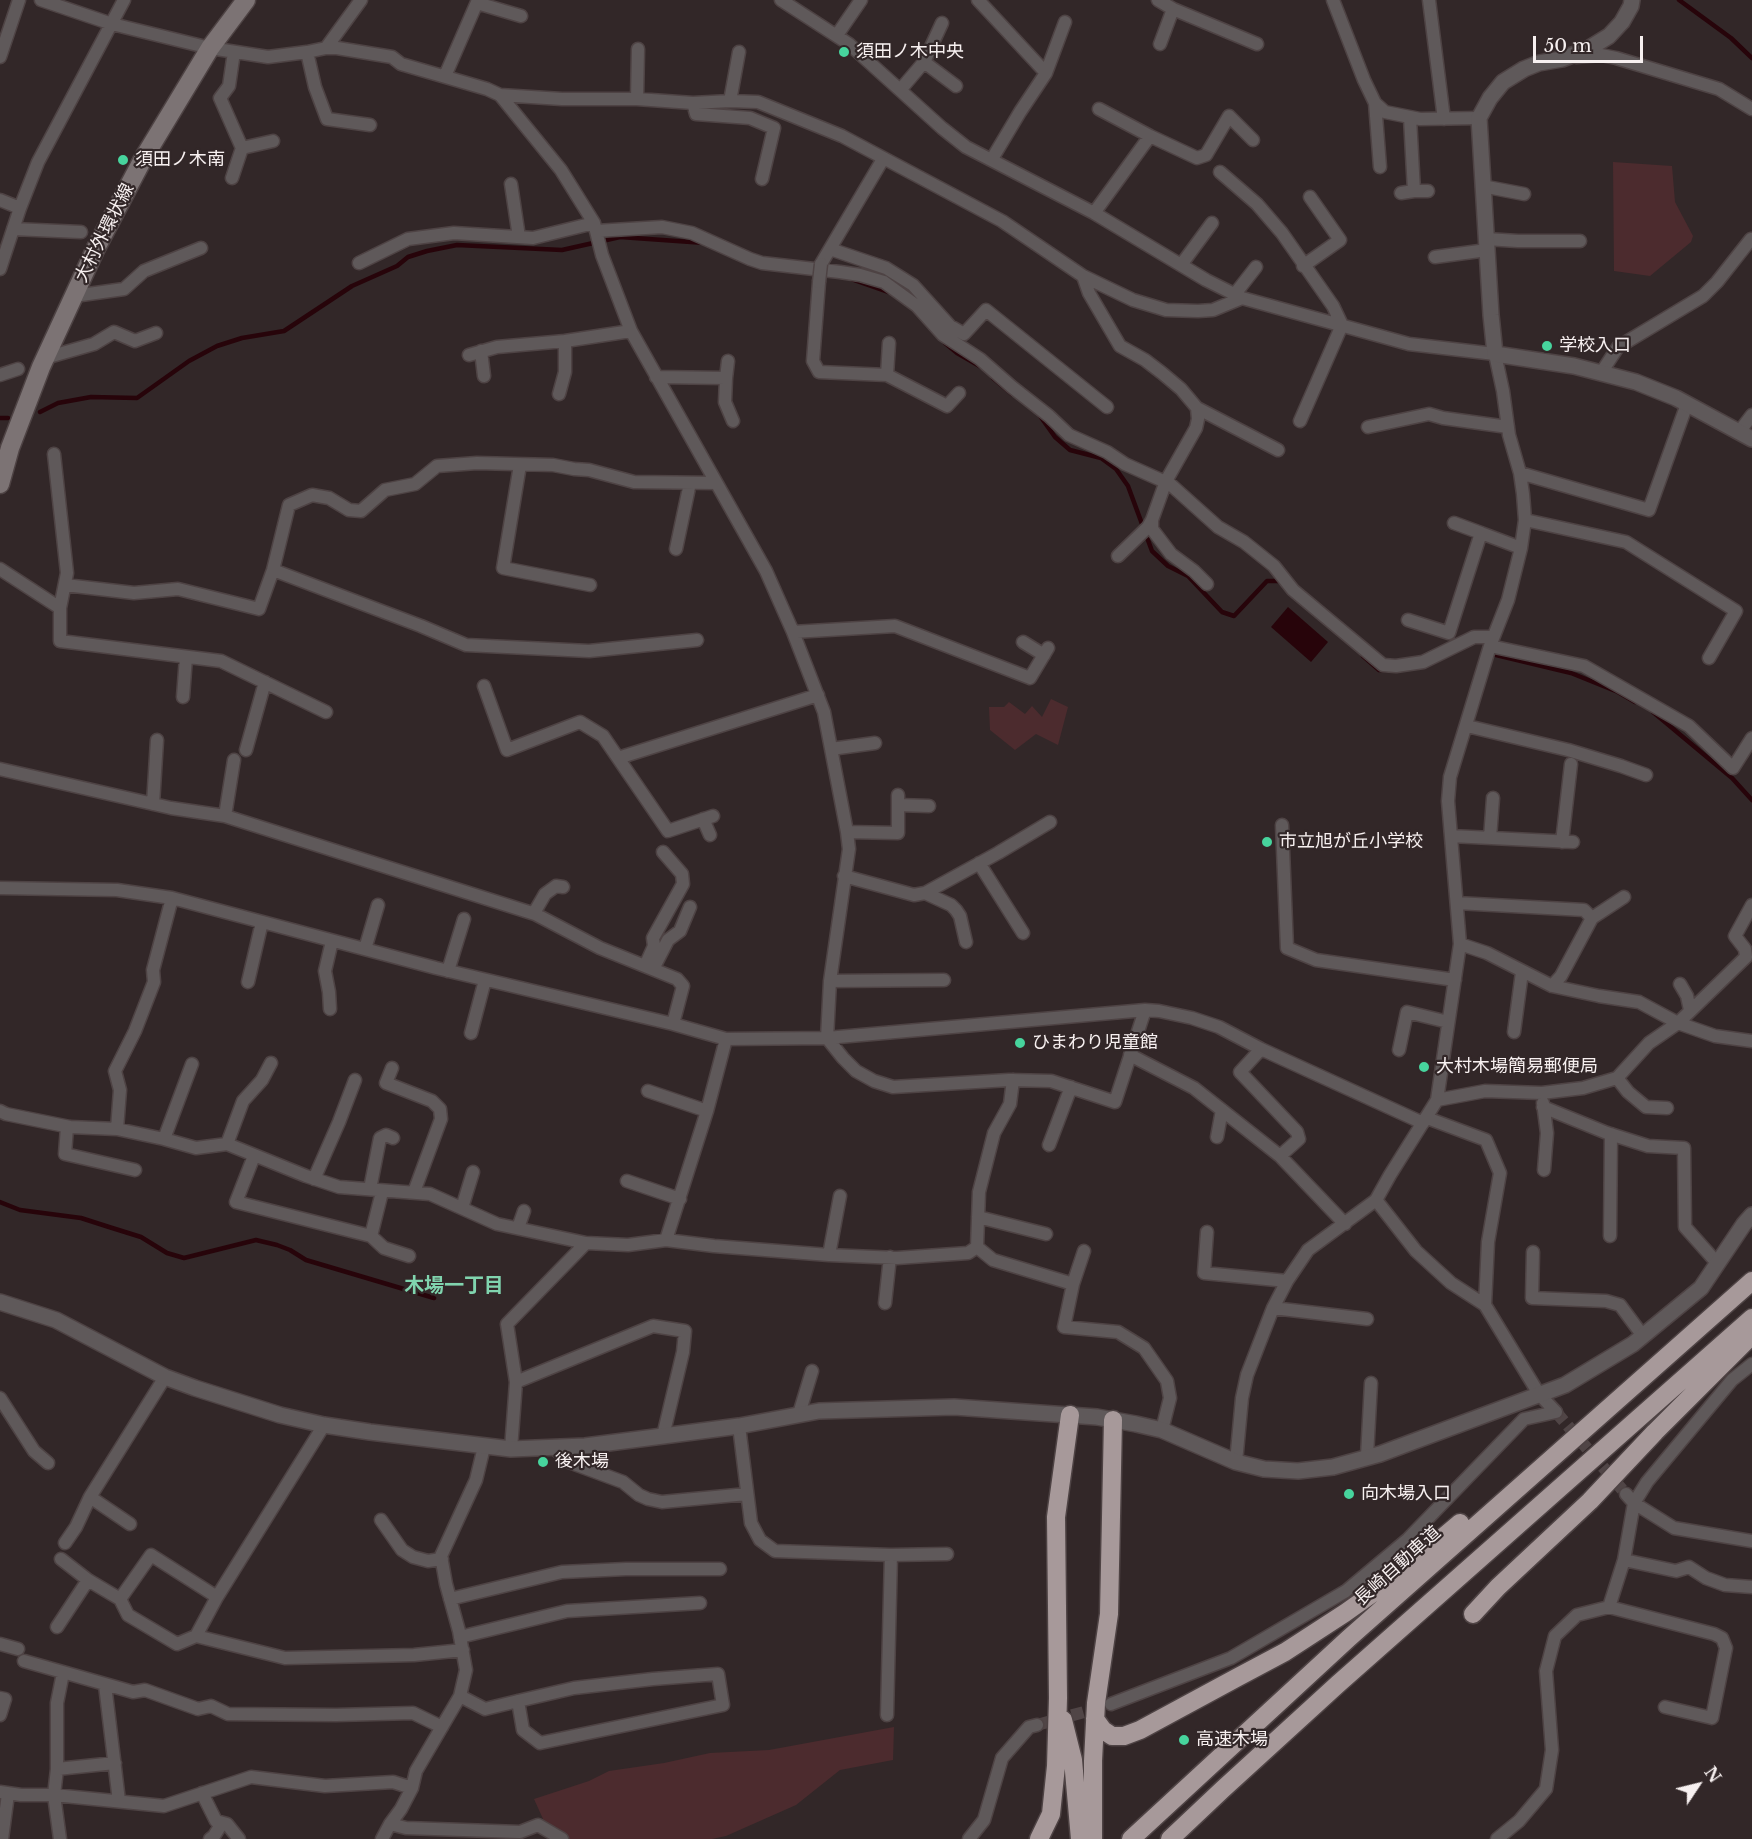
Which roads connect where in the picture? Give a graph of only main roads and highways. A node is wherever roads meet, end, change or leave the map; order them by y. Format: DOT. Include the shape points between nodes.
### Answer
graph roads {
  1 [pos="246,0"];
  2 [pos="0,484"];
  3 [pos="1752,1281"];
  4 [pos="1752,1318"];
  5 [pos="1752,1335"];
  6 [pos="1640,1380"];
  7 [pos="1070,1415"];
  8 [pos="1113,1420"];
  9 [pos="1473,1614"];
  10 [pos="1058,1698"];
  11 [pos="1095,1719"];
  12 [pos="1085,1813"];
  13 [pos="1039,1839"];
  14 [pos="1080,1839"];
  15 [pos="1094,1839"];
  16 [pos="1131,1839"];
  17 [pos="1170,1839"];
  1 -- 2 [label="main road, 大村外環状線" via="210,48 143,159 95,250 45,358"];
  3 -- 6 [label="highway, 長崎自動車道"];
  4 -- 17 [label="highway" via="1338,1684"];
  5 -- 9 [label="highway"];
  6 -- 11 [label="highway" via="1595,1411 1397,1576 1285,1652 1124,1736 1112,1736"];
  6 -- 16 [label="highway, 長崎自動車道" via="1349,1638"];
  7 -- 10 [label="highway" via="1056,1517"];
  8 -- 11 [label="highway" via="1109,1614"];
  10 -- 12 [label="highway"];
  10 -- 13 [label="highway" via="1051,1814"];
  11 -- 12 [label="highway"];
  12 -- 14 [label="highway"];
  12 -- 15 [label="highway"];
}
